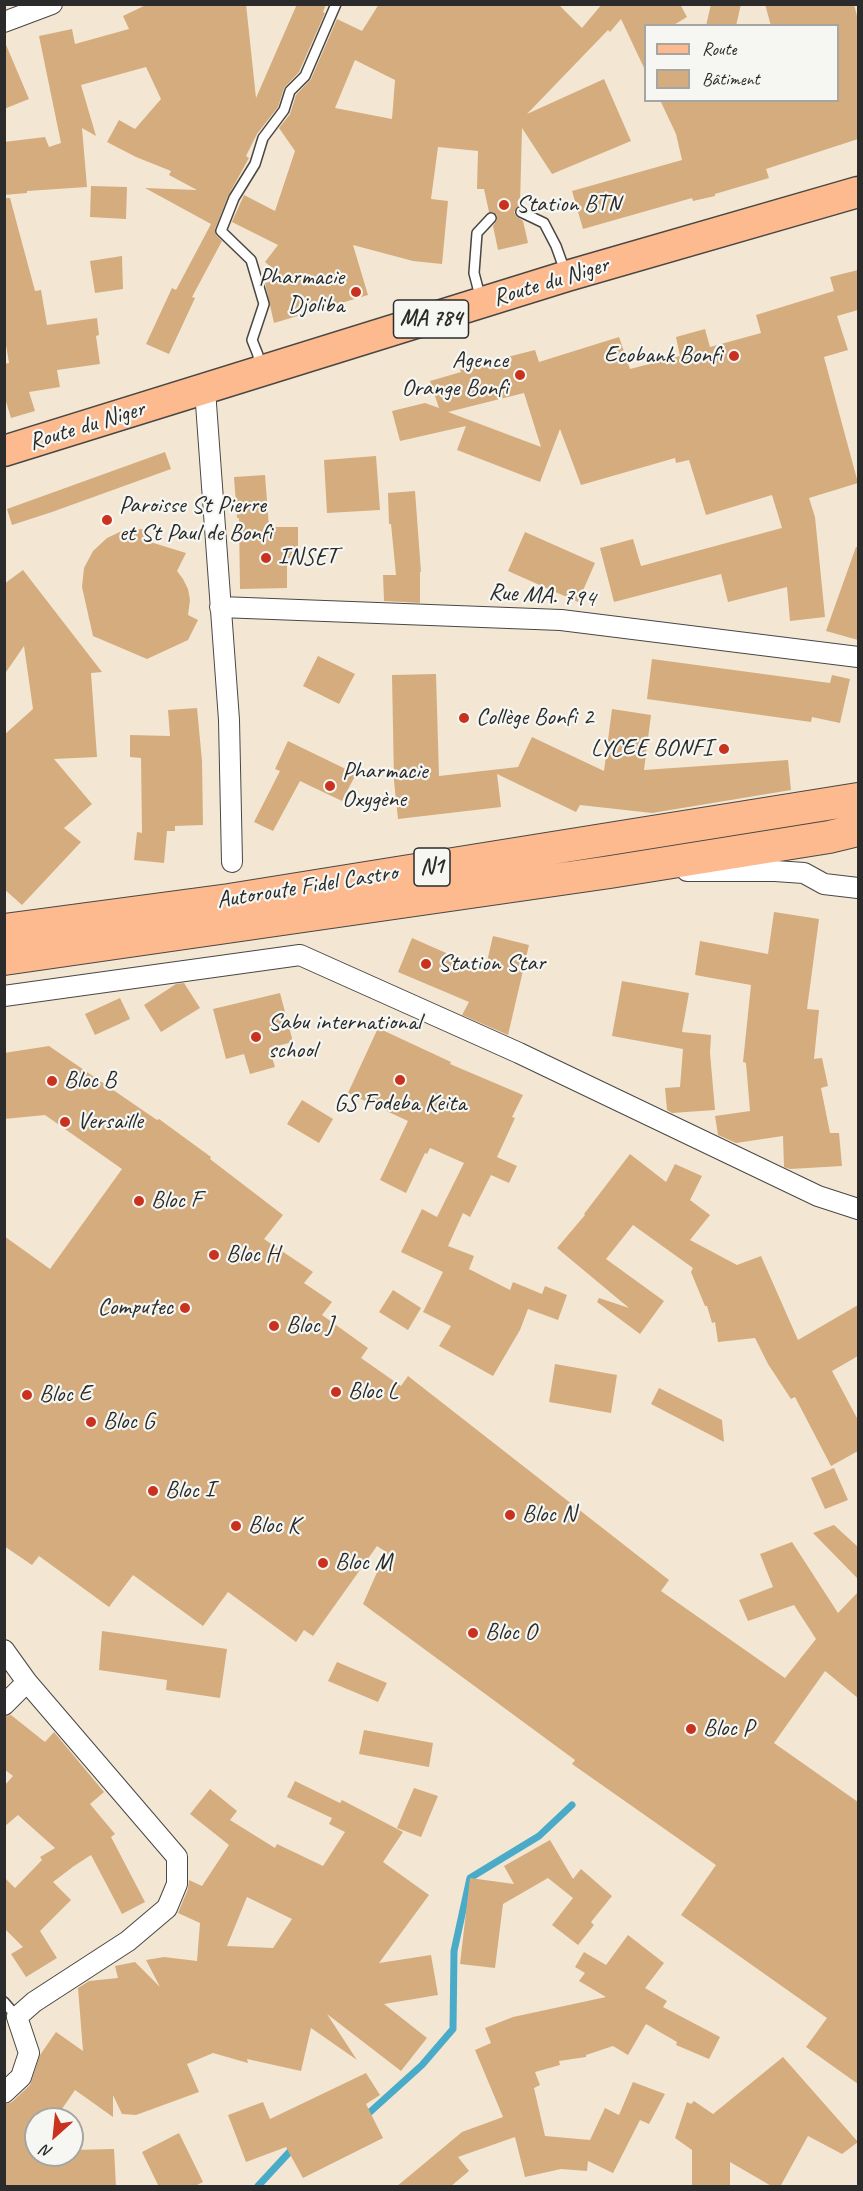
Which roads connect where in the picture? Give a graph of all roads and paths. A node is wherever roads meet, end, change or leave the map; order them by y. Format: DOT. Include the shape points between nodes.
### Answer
graph roads {
  1 [pos="52,4"];
  2 [pos="336,4"];
  3 [pos="4,22"];
  4 [pos="858,192"];
  5 [pos="521,212"];
  6 [pos="491,218"];
  7 [pos="567,276"];
  8 [pos="482,304"];
  9 [pos="260,372"];
  10 [pos="205,390"];
  11 [pos="4,451"];
  12 [pos="220,607"];
  13 [pos="858,657"];
  14 [pos="858,799"];
  15 [pos="858,830"];
  16 [pos="232,862"];
  17 [pos="609,872"];
  18 [pos="858,888"];
  19 [pos="4,930"];
  20 [pos="4,959"];
  21 [pos="4,996"];
  22 [pos="858,1209"];
  23 [pos="4,1650"];
  24 [pos="27,1682"];
  25 [pos="4,1706"];
  26 [pos="4,2002"];
  27 [pos="17,2017"];
  28 [pos="4,2092"];
  1 -- 3 [label="street"];
  2 -- 9 [label="lane" via="305,76 290,91 284,110 264,138 221,231 251,260 264,304 252,340"];
  4 -- 7 [label="main road, Route du Niger / MA 784"];
  5 -- 7 [label="lane" via="544,223"];
  6 -- 8 [label="lane" via="477,233 474,273"];
  7 -- 8 [label="main road, Route du Niger / MA 784"];
  8 -- 9 [label="main road, Route du Niger / MA 784"];
  9 -- 10 [label="main road, Route du Niger / MA 784"];
  10 -- 11 [label="main road, Route du Niger / MA 784"];
  10 -- 12 [label="street"];
  12 -- 13 [label="street, Rue MA. 794" via="561,620"];
  12 -- 16 [label="street" via="229,720"];
  14 -- 19 [label="highway, Autoroute Fidel Castro / N1" via="206,903"];
  15 -- 17 [label="highway, Autoroute Fidel Castro / N1"];
  17 -- 18 [label="street" via="804,873 824,884"];
  17 -- 20 [label="highway, Autoroute Fidel Castro / N1"];
  21 -- 22 [label="street" via="300,955 519,1053 818,1196"];
  23 -- 24 [label="street"];
  24 -- 25 [label="street"];
  24 -- 27 [label="street" via="177,1857 177,1884 167,1908 136,1935"];
  26 -- 27 [label="lane"];
  27 -- 28 [label="street" via="29,2053 21,2077"];
}
